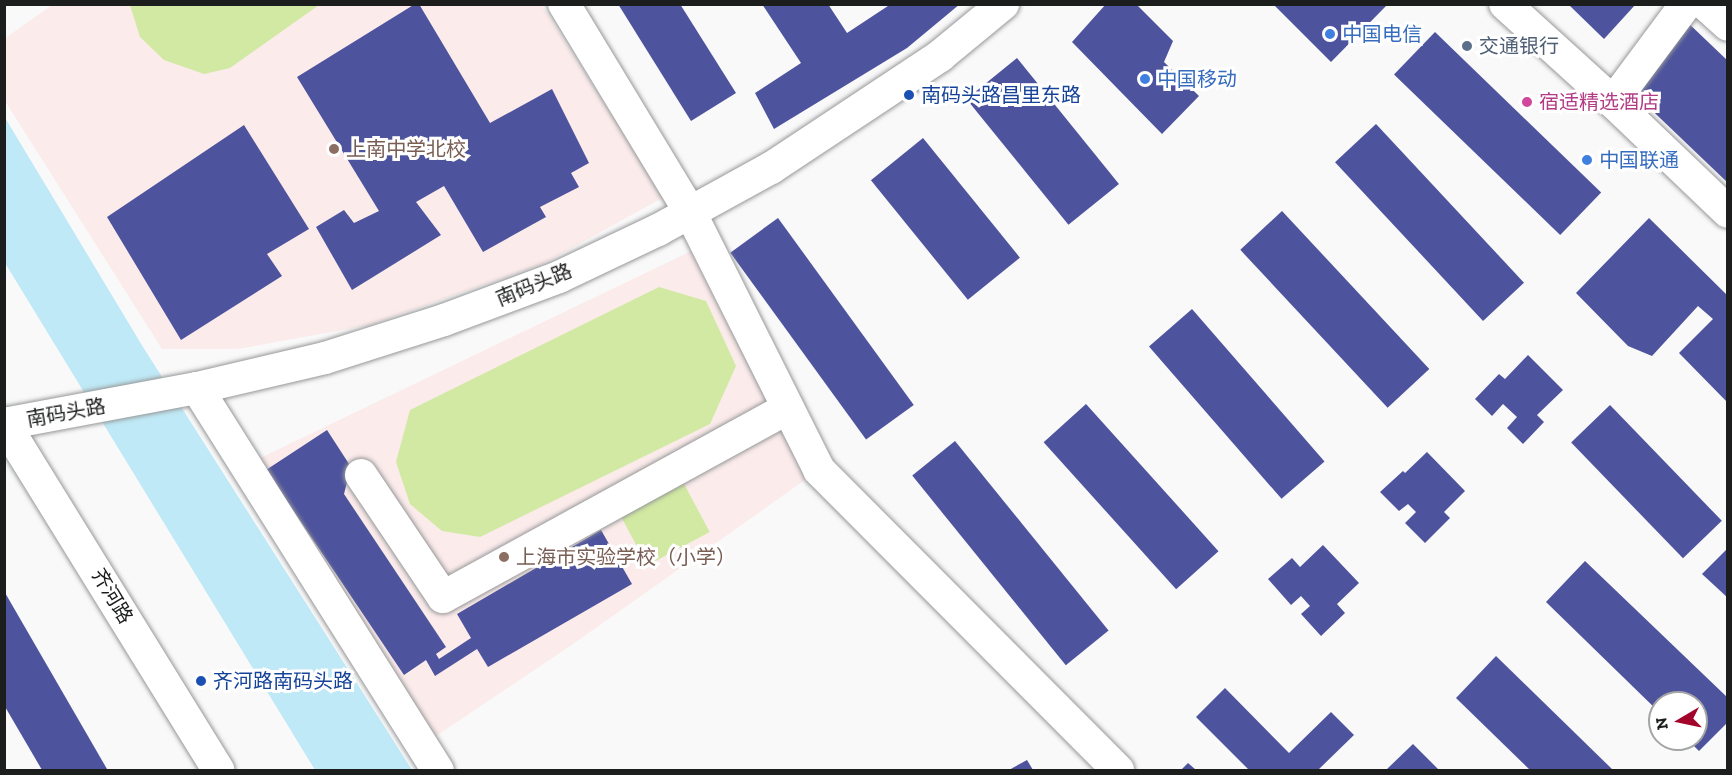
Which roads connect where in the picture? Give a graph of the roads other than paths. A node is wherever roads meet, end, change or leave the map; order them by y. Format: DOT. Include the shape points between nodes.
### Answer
graph roads {
  1 [pos="564,4"];
  2 [pos="1003,4"];
  3 [pos="1505,4"];
  4 [pos="1686,4"];
  5 [pos="1705,4"];
  6 [pos="1728,25"];
  7 [pos="1613,102"];
  8 [pos="690,212"];
  9 [pos="1728,212"];
  10 [pos="197,388"];
  11 [pos="788,408"];
  12 [pos="5,423"];
  13 [pos="361,475"];
  14 [pos="218,771"];
  15 [pos="438,771"];
  16 [pos="1118,771"];
  1 -- 8 [label="street"];
  2 -- 8 [label="street, 南码头路" via="940,56 771,168"];
  3 -- 7 [label="street"];
  4 -- 7 [label="street"];
  5 -- 6 [label="street"];
  7 -- 9 [label="street"];
  8 -- 10 [label="street, 南码头路" via="560,277 444,320 325,358"];
  8 -- 11 [label="street"];
  10 -- 12 [label="street, 南码头路"];
  10 -- 15 [label="street"];
  11 -- 13 [label="street" via="443,597"];
  11 -- 16 [label="street" via="819,470"];
  12 -- 14 [label="street, 齐河路"];
}
